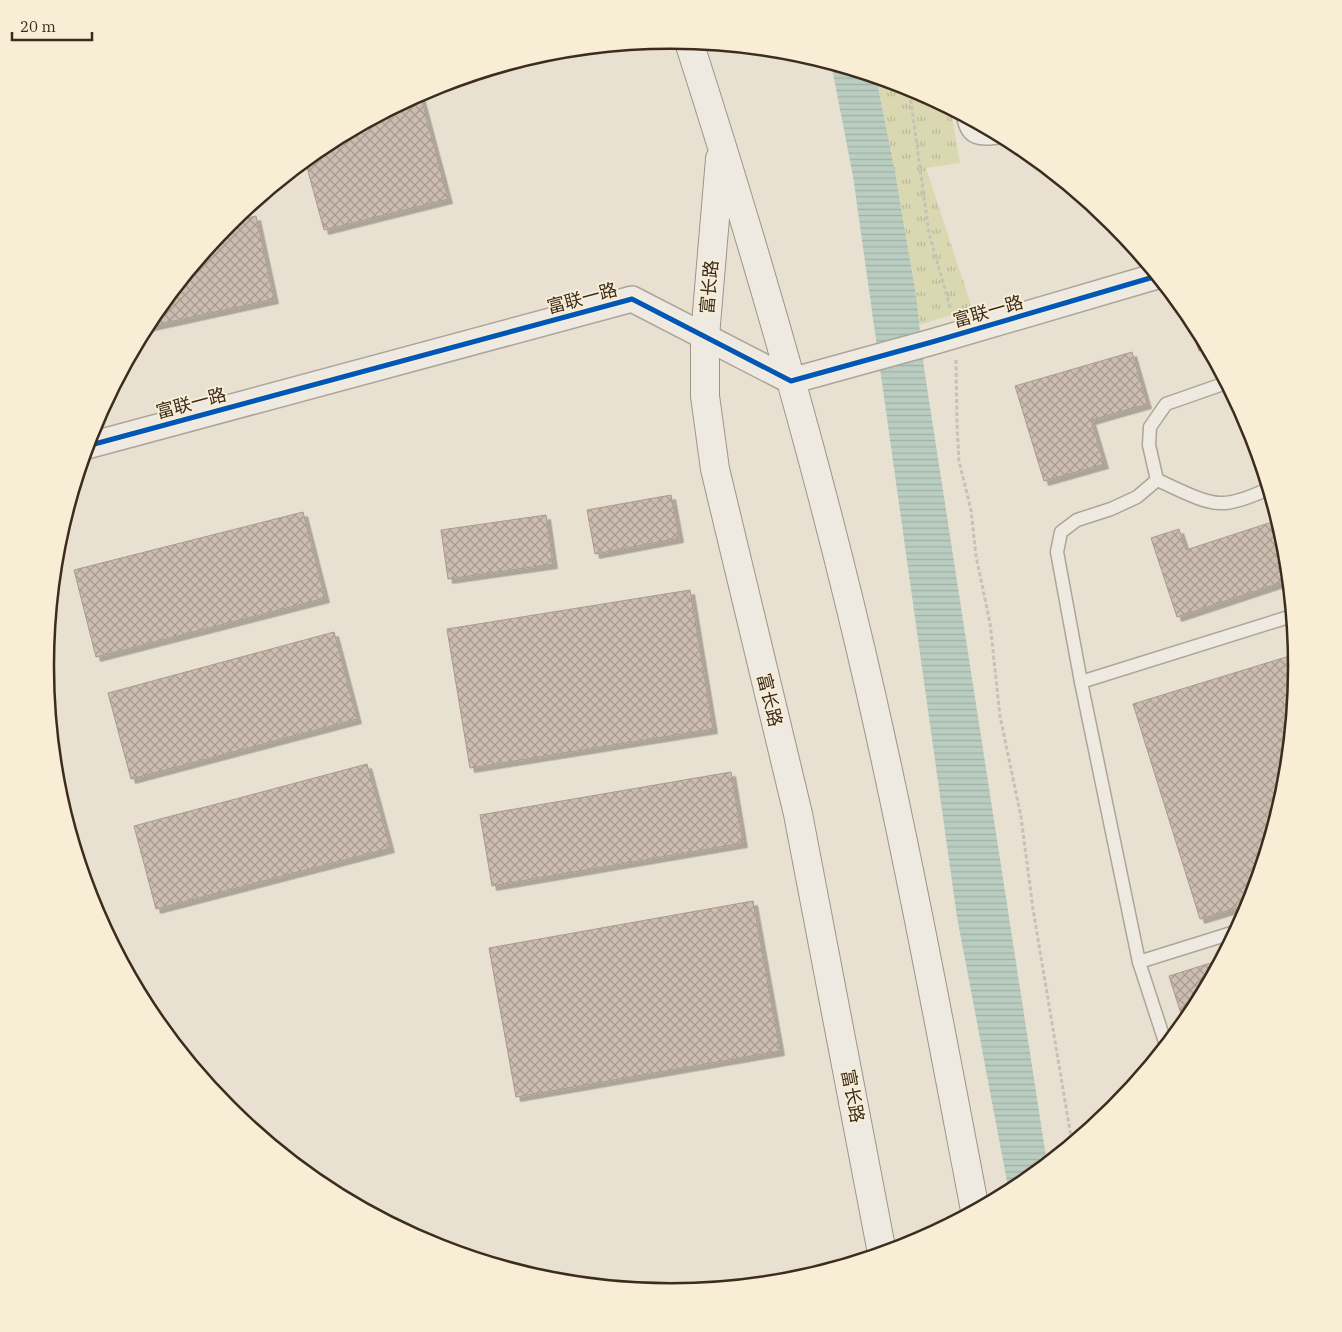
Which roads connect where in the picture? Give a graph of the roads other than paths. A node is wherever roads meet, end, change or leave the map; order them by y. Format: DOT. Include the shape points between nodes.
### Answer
graph roads {
  1 [pos="691,50"];
  2 [pos="964,123"];
  3 [pos="991,138"];
  4 [pos="721,143"];
  5 [pos="1151,278"];
  6 [pos="704,336"];
  7 [pos="791,381"];
  8 [pos="1221,385"];
  9 [pos="96,444"];
  10 [pos="1158,480"];
  11 [pos="1262,491"];
  12 [pos="1286,618"];
  13 [pos="1080,682"];
  14 [pos="1227,935"];
  15 [pos="1139,962"];
  16 [pos="1164,1038"];
  17 [pos="974,1204"];
  18 [pos="881,1246"];
  1 -- 4 [label="main road, 富长路"];
  2 -- 3 [label="lane" via="974,137"];
  4 -- 6 [label="main road, 富长路"];
  4 -- 7 [label="main road, 富长路"];
  5 -- 7 [label="street, 富联一路"];
  6 -- 7 [label="street, 富联一路"];
  6 -- 9 [label="street, 富联一路" via="632,299"];
  6 -- 18 [label="main road, 富长路" via="705,396 715,470 798,814"];
  7 -- 17 [label="main road, 富长路" via="875,711 912,881"];
  8 -- 10 [label="lane" via="1166,404 1150,427 1149,445"];
  10 -- 11 [label="lane" via="1190,495 1220,503"];
  10 -- 13 [label="lane" via="1137,497 1077,520 1061,532 1057,552"];
  12 -- 13 [label="lane"];
  13 -- 15 [label="lane"];
  14 -- 15 [label="lane"];
  15 -- 16 [label="lane"];
}
